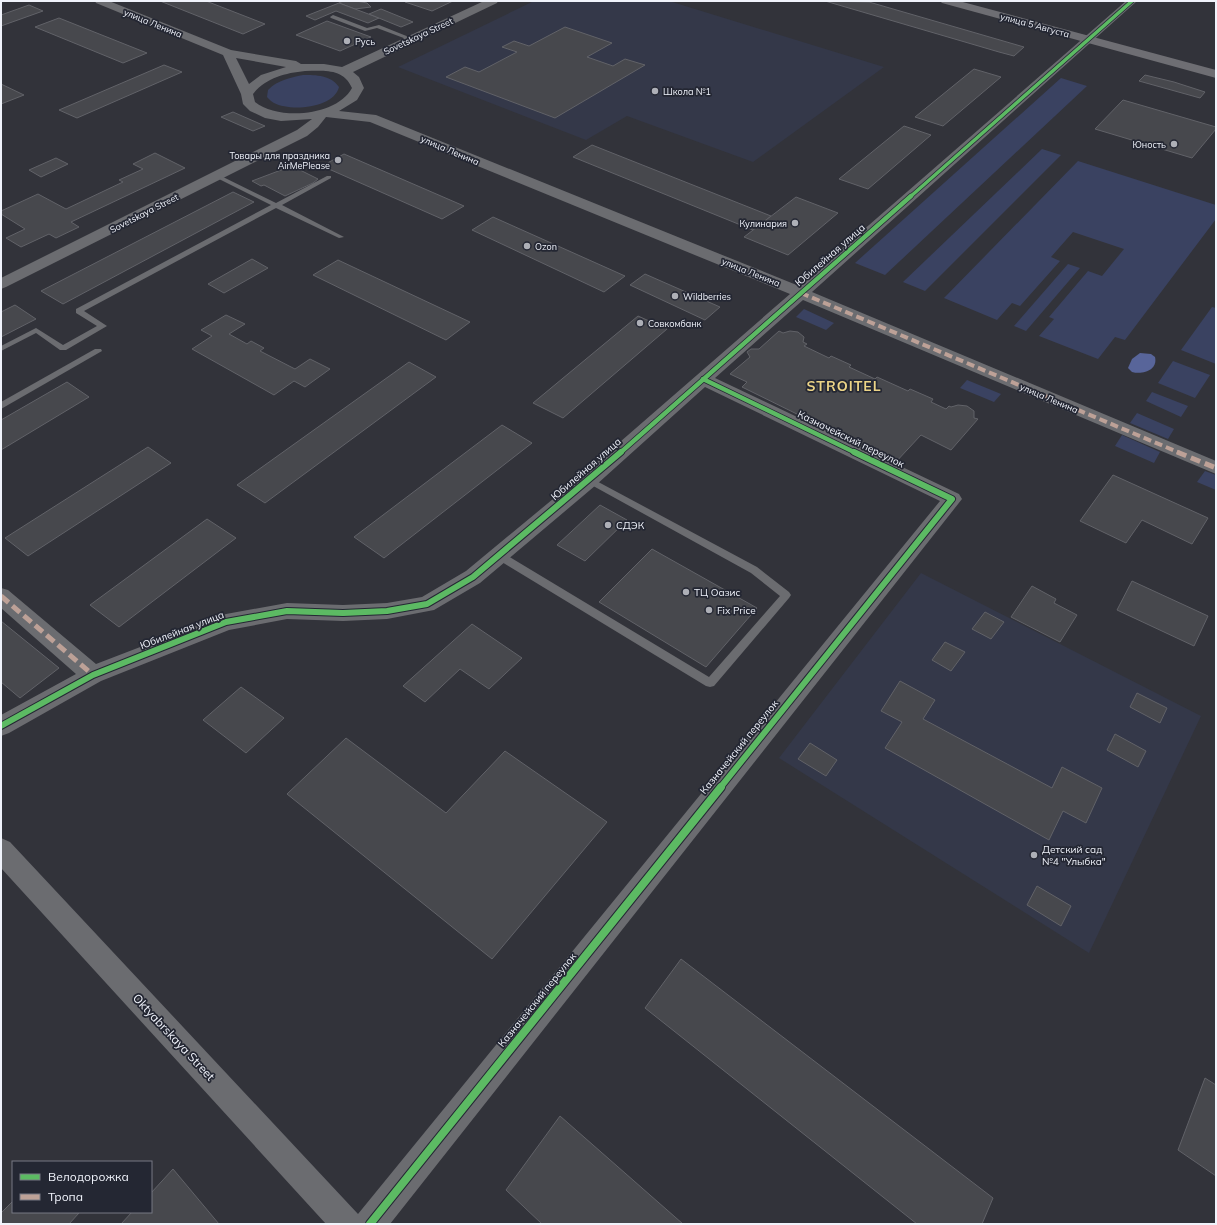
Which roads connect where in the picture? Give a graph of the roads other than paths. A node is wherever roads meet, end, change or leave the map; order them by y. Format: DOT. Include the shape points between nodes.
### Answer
graph roads {
  1 [pos="100,1"];
  2 [pos="493,1"];
  3 [pos="946,1"];
  4 [pos="1132,1"];
  5 [pos="333,17"];
  6 [pos="411,39"];
  7 [pos="1089,40"];
  8 [pos="228,53"];
  9 [pos="306,67"];
  10 [pos="342,72"];
  11 [pos="1216,74"];
  12 [pos="247,94"];
  13 [pos="353,97"];
  14 [pos="322,113"];
  15 [pos="278,116"];
  16 [pos="372,118"];
  17 [pos="287,141"];
  18 [pos="217,176"];
  19 [pos="329,177"];
  20 [pos="277,205"];
  21 [pos="341,237"];
  22 [pos="1,284"];
  23 [pos="802,293"];
  24 [pos="1,349"];
  25 [pos="98,351"];
  26 [pos="703,379"];
  27 [pos="1,406"];
  28 [pos="1216,468"];
  29 [pos="589,480"];
  30 [pos="500,556"];
  31 [pos="1,596"];
  32 [pos="93,675"];
  33 [pos="1,726"];
  34 [pos="1,850"];
  35 [pos="347,1224"];
  36 [pos="370,1224"];
  1 -- 8 [label="street, улица Ленина"];
  2 -- 6 [label="street, Sovetskaya Street"];
  3 -- 7 [label="street, улица 5 Августа"];
  4 -- 7 [label="street, Юбилейная улица"];
  5 -- 6 [label="lane" via="367,30 377,26"];
  6 -- 10 [label="street, Sovetskaya Street"];
  7 -- 11 [label="street, улица 5 Августа"];
  7 -- 23 [label="street, Юбилейная улица"];
  8 -- 9 [label="street, улица Ленина"];
  8 -- 12 [label="street"];
  9 -- 10 [label="street"];
  9 -- 12 [label="street" via="266,76 253,85"];
  10 -- 13 [label="street" via="354,79 358,88"];
  12 -- 15 [label="street" via="249,104 260,112"];
  13 -- 14 [label="street" via="340,106"];
  13 -- 16 [label="street"];
  14 -- 15 [label="street" via="300,117"];
  14 -- 16 [label="street"];
  14 -- 17 [label="street, Sovetskaya Street" via="312,127"];
  15 -- 17 [label="street" via="288,121 292,127 292,134"];
  16 -- 23 [label="street, улица Ленина"];
  17 -- 18 [label="street, Sovetskaya Street"];
  18 -- 20 [label="lane"];
  18 -- 22 [label="street, Sovetskaya Street"];
  19 -- 20 [label="lane"];
  20 -- 21 [label="lane"];
  20 -- 24 [label="lane" via="79,311 103,326 63,348 36,330"];
  23 -- 26 [label="street, Юбилейная улица"];
  23 -- 28 [label="street, улица Ленина"];
  25 -- 27 [label="lane"];
  26 -- 29 [label="street, Юбилейная улица"];
  26 -- 36 [label="street, Казначейский переулок" via="952,499"];
  29 -- 30 [label="street, Юбилейная улица"];
  29 -- 30 [label="lane" via="754,570 786,595 710,683"];
  30 -- 32 [label="street, Юбилейная улица" via="473,577 427,604 387,612 287,611 226,622"];
  31 -- 32 [label="street"];
  32 -- 33 [label="street, Юбилейная улица"];
  34 -- 35 [label="street, Oktyabrskaya Street"];
}
